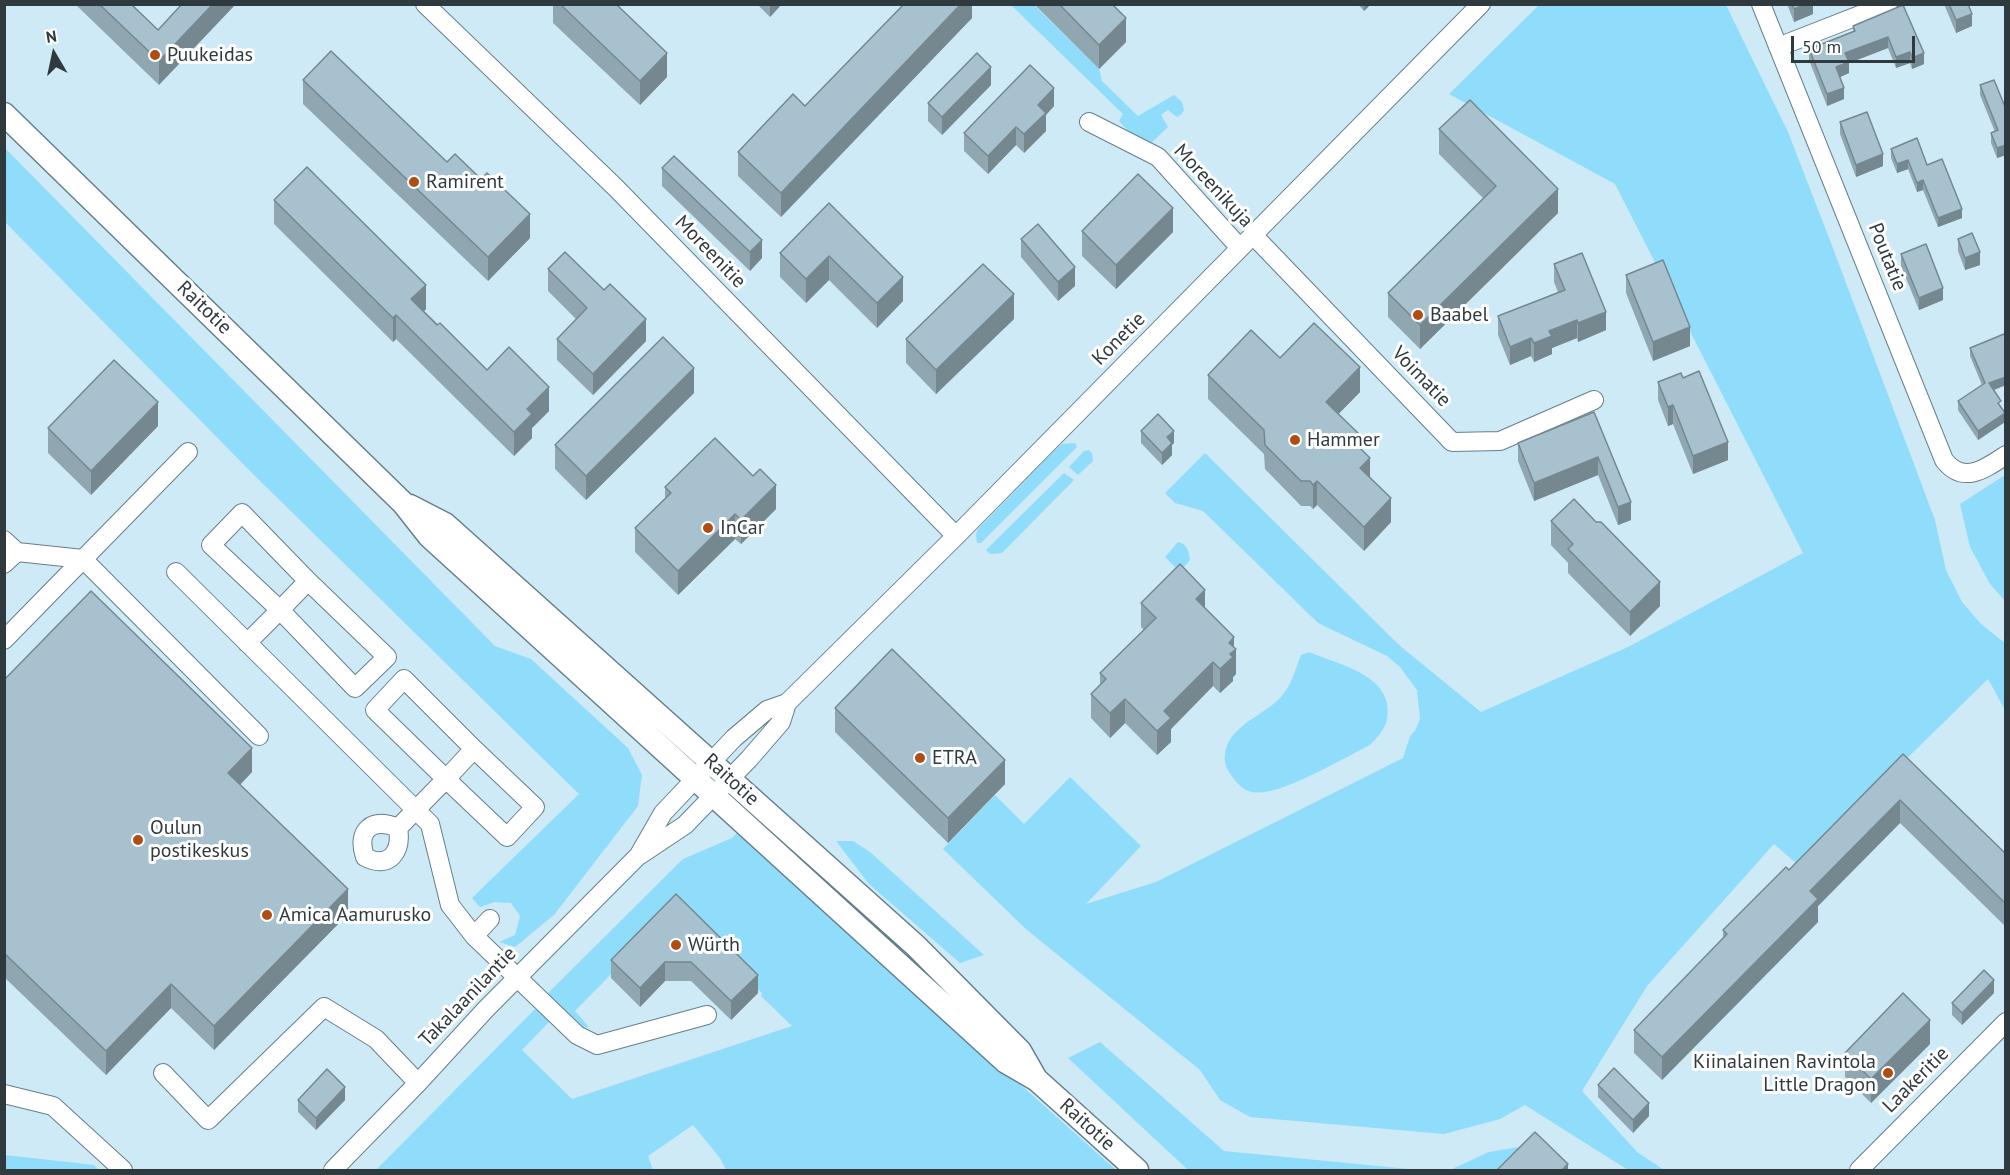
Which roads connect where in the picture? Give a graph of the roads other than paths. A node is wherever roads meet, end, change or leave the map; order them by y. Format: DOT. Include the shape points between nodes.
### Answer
graph roads {
  1 [pos="425,4"];
  2 [pos="1481,4"];
  3 [pos="1761,4"];
  4 [pos="1888,4"];
  5 [pos="1778,47"];
  6 [pos="4,114"];
  7 [pos="1089,122"];
  8 [pos="1247,242"];
  9 [pos="1594,400"];
  10 [pos="188,452"];
  11 [pos="2006,455"];
  12 [pos="403,503"];
  13 [pos="956,536"];
  14 [pos="9,552"];
  15 [pos="83,560"];
  16 [pos="176,572"];
  17 [pos="308,581"];
  18 [pos="280,610"];
  19 [pos="4,640"];
  20 [pos="247,643"];
  21 [pos="787,703"];
  22 [pos="259,736"];
  23 [pos="474,748"];
  24 [pos="711,762"];
  25 [pos="446,779"];
  26 [pos="694,779"];
  27 [pos="730,779"];
  28 [pos="713,796"];
  29 [pos="416,810"];
  30 [pos="398,828"];
  31 [pos="637,857"];
  32 [pos="490,919"];
  33 [pos="474,936"];
  34 [pos="518,977"];
  35 [pos="707,1015"];
  36 [pos="2006,1022"];
  37 [pos="163,1073"];
  38 [pos="1037,1080"];
  39 [pos="418,1083"];
  40 [pos="4,1094"];
  41 [pos="123,1170"];
  42 [pos="333,1170"];
  43 [pos="1137,1170"];
  44 [pos="1859,1170"];
  1 -- 13 [label="street, Moreenitie" via="615,187"];
  2 -- 8 [label="street, Konetie"];
  3 -- 5 [label="street, Poutatie"];
  4 -- 5 [label="street"];
  5 -- 11 [label="street, Poutatie" via="1944,460 1965,473 1984,469"];
  6 -- 12 [label="main road, Raitotie"];
  7 -- 8 [label="street, Moreenikuja" via="1158,157"];
  8 -- 9 [label="street, Voimatie" via="1304,286 1452,442 1500,441"];
  8 -- 13 [label="street, Konetie"];
  10 -- 15 [label="street"];
  12 -- 24 [label="main road, Raitotie" via="445,524"];
  12 -- 26 [label="main road, Raitotie" via="429,536"];
  13 -- 21 [label="street, Konetie"];
  14 -- 15 [label="street"];
  15 -- 19 [label="street"];
  15 -- 22 [label="street"];
  16 -- 20 [label="street"];
  17 -- 18 [label="street"];
  17 -- 18 [label="street" via="242,513 211,545"];
  17 -- 18 [label="street" via="387,657 356,688"];
  18 -- 20 [label="street"];
  20 -- 29 [label="street"];
  21 -- 24 [label="street, Konetie" via="767,710"];
  21 -- 27 [label="street, Konetie" via="781,722"];
  23 -- 25 [label="street"];
  23 -- 25 [label="street" via="536,807 507,837"];
  23 -- 25 [label="street" via="405,679 375,710"];
  24 -- 26 [label="street, Konetie"];
  24 -- 27 [label="main road, Raitotie"];
  25 -- 29 [label="street"];
  26 -- 28 [label="main road, Raitotie"];
  26 -- 31 [label="street, Takalaanilantie" via="663,813"];
  27 -- 28 [label="street, Konetie"];
  27 -- 38 [label="main road, Raitotie" via="916,946 1020,1051"];
  28 -- 31 [label="street, Takalaanilantie" via="686,825"];
  28 -- 38 [label="main road, Raitotie" via="1005,1062"];
  29 -- 30 [label="street"];
  29 -- 33 [label="street" via="430,824 450,905"];
  31 -- 34 [label="street, Takalaanilantie"];
  32 -- 33 [label="street"];
  33 -- 34 [label="street"];
  34 -- 35 [label="street" via="577,1035 597,1045"];
  34 -- 39 [label="street, Takalaanilantie"];
  36 -- 44 [label="street, Laakeritie"];
  37 -- 39 [label="street" via="208,1120 324,1007 376,1040"];
  38 -- 43 [label="main road, Raitotie"];
  39 -- 42 [label="street, Takalaanilantie"];
  40 -- 41 [label="street" via="53,1106"];
}
